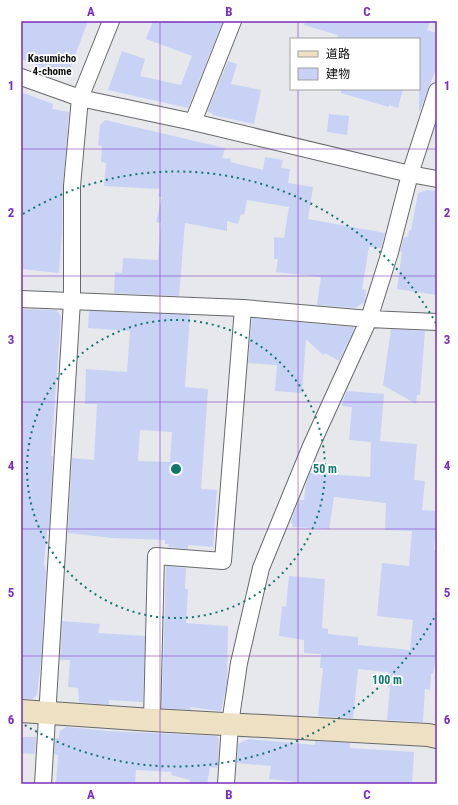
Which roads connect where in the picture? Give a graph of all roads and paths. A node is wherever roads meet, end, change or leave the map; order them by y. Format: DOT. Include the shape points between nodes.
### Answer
graph roads {
  1 [pos="111,21"];
  2 [pos="233,21"];
  3 [pos="21,77"];
  4 [pos="437,91"];
  5 [pos="80,98"];
  6 [pos="193,122"];
  7 [pos="410,174"];
  8 [pos="437,179"];
  9 [pos="21,299"];
  10 [pos="72,301"];
  11 [pos="243,308"];
  12 [pos="369,319"];
  13 [pos="437,322"];
  14 [pos="21,711"];
  15 [pos="48,712"];
  16 [pos="152,720"];
  17 [pos="230,724"];
  18 [pos="437,737"];
  19 [pos="42,784"];
  20 [pos="226,784"];
  1 -- 5 [label="street"];
  2 -- 6 [label="street"];
  3 -- 5 [label="street"];
  4 -- 7 [label="street"];
  5 -- 6 [label="street"];
  5 -- 10 [label="street" via="72,186"];
  6 -- 7 [label="street"];
  7 -- 8 [label="street"];
  7 -- 12 [label="street"];
  9 -- 10 [label="street"];
  10 -- 11 [label="street"];
  10 -- 15 [label="street"];
  11 -- 12 [label="street"];
  11 -- 16 [label="street" via="223,561 156,556"];
  12 -- 13 [label="street"];
  12 -- 17 [label="street" via="296,481 261,568 239,663"];
  14 -- 15 [label="street"];
  15 -- 16 [label="street"];
  15 -- 19 [label="street"];
  16 -- 17 [label="street"];
  17 -- 18 [label="street" via="428,734"];
  17 -- 20 [label="street"];
}
